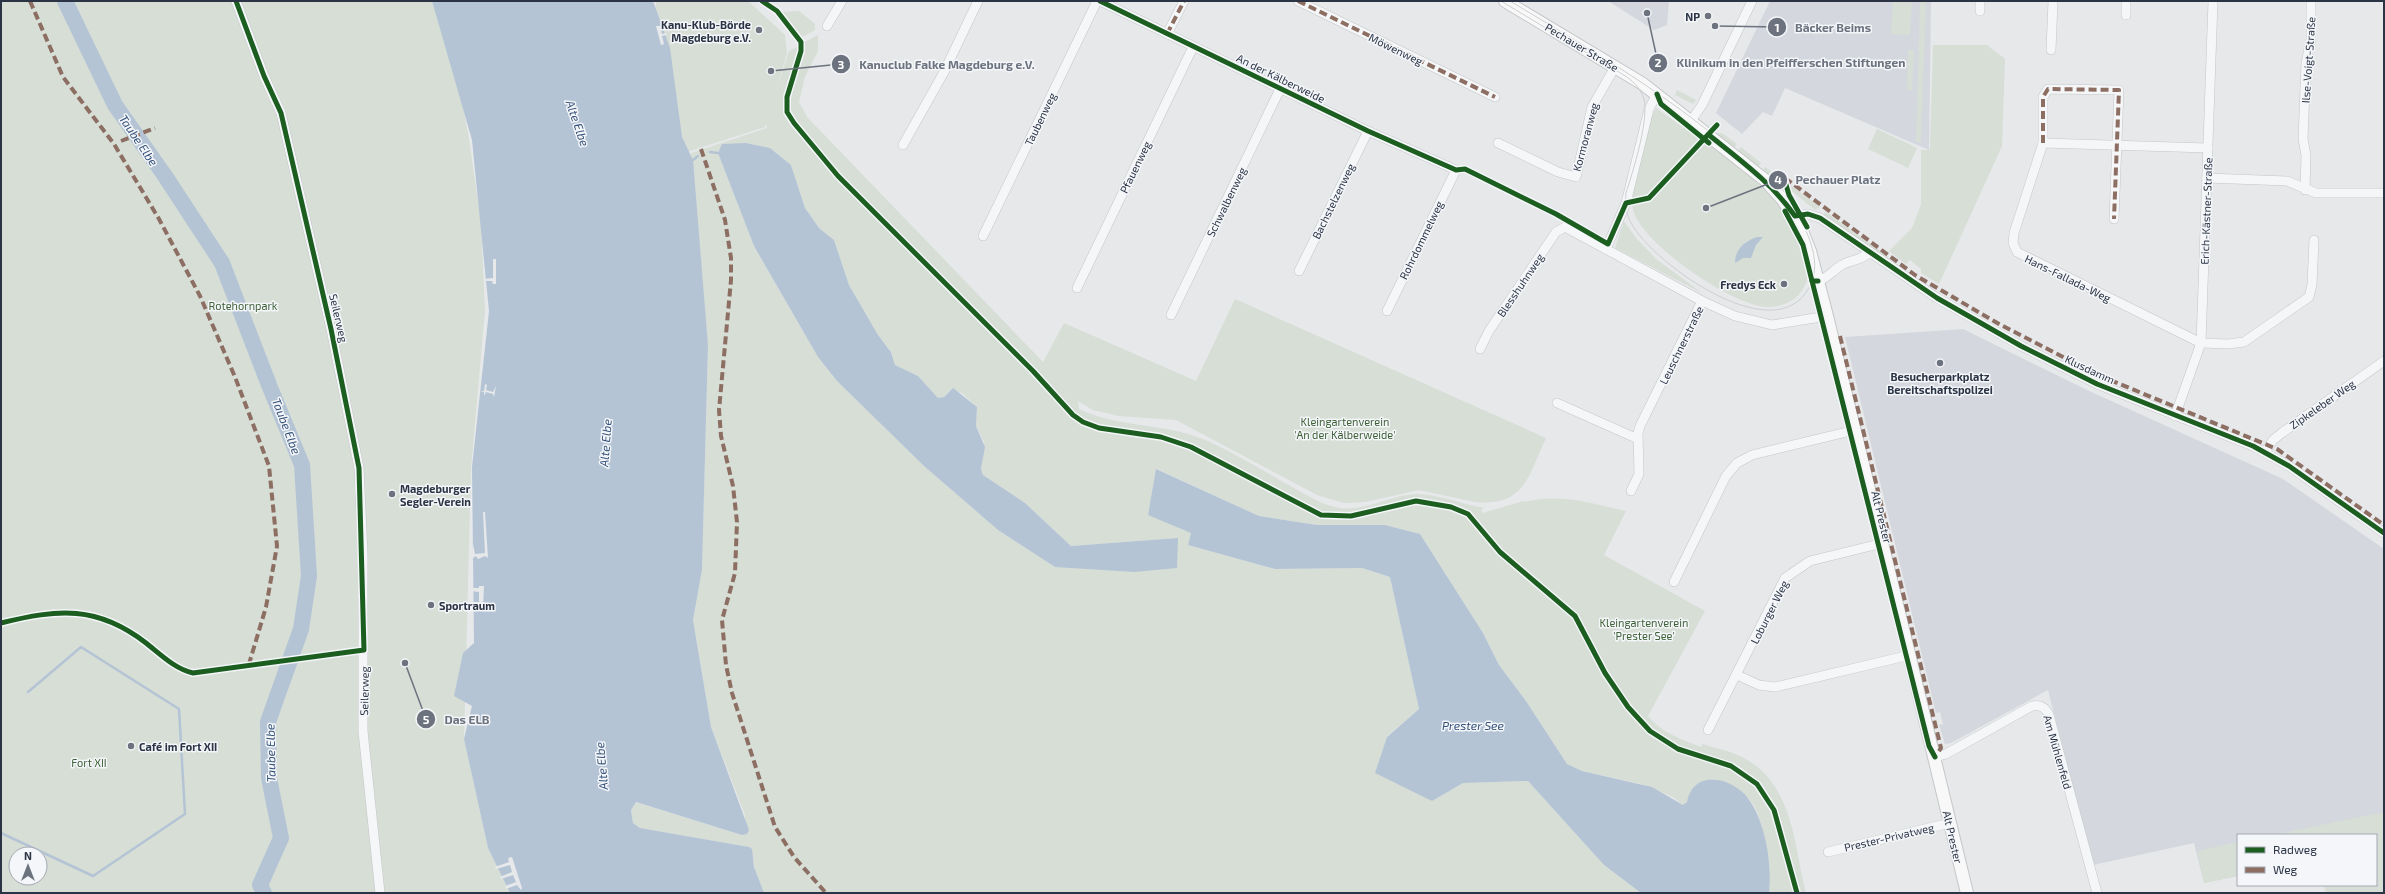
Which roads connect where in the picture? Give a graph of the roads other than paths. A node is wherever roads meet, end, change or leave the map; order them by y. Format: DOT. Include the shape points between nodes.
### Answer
graph roads {
  1 [pos="236,1"];
  2 [pos="842,1"];
  3 [pos="978,1"];
  4 [pos="1098,1"];
  5 [pos="1184,1"];
  6 [pos="1298,1"];
  7 [pos="1505,1"];
  8 [pos="1752,1"];
  9 [pos="1980,1"];
  10 [pos="2053,1"];
  11 [pos="2126,1"];
  12 [pos="2213,1"];
  13 [pos="2312,1"];
  14 [pos="1980,11"];
  15 [pos="2126,15"];
  16 [pos="827,26"];
  17 [pos="1167,34"];
  18 [pos="1192,46"];
  19 [pos="2051,50"];
  20 [pos="1614,67"];
  21 [pos="1280,88"];
  22 [pos="1657,94"];
  23 [pos="1495,97"];
  24 [pos="1691,120"];
  25 [pos="1368,131"];
  26 [pos="1498,143"];
  27 [pos="2043,143"];
  28 [pos="902,145"];
  29 [pos="2116,145"];
  30 [pos="2208,148"];
  31 [pos="1456,170"];
  32 [pos="2207,178"];
  33 [pos="2306,190"];
  34 [pos="2384,193"];
  35 [pos="1795,216"];
  36 [pos="2114,218"];
  37 [pos="1565,227"];
  38 [pos="983,236"];
  39 [pos="2314,240"];
  40 [pos="1606,249"];
  41 [pos="1870,252"];
  42 [pos="1299,271"];
  43 [pos="1818,281"];
  44 [pos="1077,288"];
  45 [pos="1702,301"];
  46 [pos="1387,310"];
  47 [pos="1171,315"];
  48 [pos="1827,316"];
  49 [pos="2201,343"];
  50 [pos="1480,349"];
  51 [pos="2384,361"];
  52 [pos="1557,403"];
  53 [pos="2175,416"];
  54 [pos="1855,430"];
  55 [pos="1638,439"];
  56 [pos="2265,452"];
  57 [pos="1631,491"];
  58 [pos="2384,520"];
  59 [pos="2381,531"];
  60 [pos="1883,543"];
  61 [pos="1674,582"];
  62 [pos="1910,655"];
  63 [pos="1737,675"];
  64 [pos="1708,730"];
  65 [pos="1935,757"];
  66 [pos="1950,823"];
  67 [pos="1828,852"];
  68 [pos="380,893"];
  69 [pos="1967,893"];
  70 [pos="2097,893"];
  1 -- 68 [label="street, Seilerweg" via="281,114 331,329 359,468 363,554 363,731"];
  2 -- 16 [label="street"];
  3 -- 28 [label="street" via="944,72"];
  4 -- 17 [label="street, An der Kälberweide"];
  4 -- 38 [label="street, Taubenweg"];
  5 -- 17 [label="street"];
  6 -- 23 [label="street, Möwenweg"];
  7 -- 20 [label="main road, Pechauer Straße"];
  8 -- 24 [label="street" via="1702,105"];
  9 -- 14 [label="street"];
  10 -- 19 [label="street"];
  11 -- 15 [label="street"];
  12 -- 30 [label="street, Erich-Kästner-Straße"];
  13 -- 33 [label="street, Ilse-Voigt-Straße" via="2303,132"];
  17 -- 18 [label="street, An der Kälberweide"];
  18 -- 21 [label="street, An der Kälberweide"];
  18 -- 44 [label="street, Pfauenweg"];
  20 -- 22 [label="main road, Pechauer Straße"];
  20 -- 26 [label="street, Kormoranweg" via="1592,107 1576,177 1558,172"];
  21 -- 25 [label="street, An der Kälberweide"];
  21 -- 47 [label="street, Schwalbenweg"];
  22 -- 24 [label="main road, Pechauer Straße"];
  22 -- 40 [label="street" via="1649,109 1626,203"];
  24 -- 35 [label="main road, Pechauer Straße" via="1765,180"];
  25 -- 31 [label="street, An der Kälberweide"];
  25 -- 42 [label="street, Bachstelzenweg"];
  27 -- 29 [label="street"];
  27 -- 29 [label="street, Hans-Fallada-Weg" via="2043,97 2048,89 2119,90"];
  27 -- 49 [label="street, Hans-Fallada-Weg" via="2014,233 2013,243 2017,252"];
  29 -- 30 [label="street"];
  29 -- 36 [label="street, Hans-Fallada-Weg"];
  30 -- 32 [label="street, Erich-Kästner-Straße"];
  31 -- 46 [label="street, Rohrdommelweg"];
  32 -- 33 [label="street" via="2287,181"];
  32 -- 49 [label="street, Erich-Kästner-Straße"];
  33 -- 34 [label="street" via="2316,193"];
  35 -- 41 [label="street, Klusdamm" via="1808,214 1820,218"];
  35 -- 43 [label="main road, Pechauer Straße" via="1807,243"];
  37 -- 40 [label="street, Leuschnerstraße"];
  37 -- 50 [label="street, Blesshuhnweg" via="1556,232 1489,331"];
  39 -- 49 [label="street" via="2312,290 2307,299 2244,342"];
  40 -- 45 [label="street, Leuschnerstraße"];
  41 -- 43 [label="street" via="1864,258 1844,264 1825,279"];
  41 -- 53 [label="street, Klusdamm" via="1937,298 1994,332 2091,382"];
  43 -- 48 [label="main road"];
  45 -- 48 [label="street" via="1735,316 1764,325"];
  45 -- 55 [label="street, Leuschnerstraße" via="1640,426"];
  48 -- 54 [label="main road, Alt Prester"];
  49 -- 53 [label="street, Erich-Kästner-Straße"];
  51 -- 56 [label="street, Zipkeleber Weg" via="2283,432 2273,440"];
  52 -- 55 [label="street"];
  53 -- 56 [label="street, Klusdamm"];
  54 -- 60 [label="main road, Alt Prester"];
  54 -- 61 [label="street" via="1752,455 1737,463 1726,476"];
  55 -- 57 [label="street, Leuschnerstraße" via="1639,474"];
  56 -- 59 [label="street, Klusdamm"];
  58 -- 59 [label="street"];
  60 -- 62 [label="main road, Alt Prester"];
  60 -- 63 [label="street, Loburger Weg" via="1810,561 1786,576"];
  62 -- 63 [label="street" via="1775,687 1759,685"];
  62 -- 65 [label="main road, Alt Prester"];
  63 -- 64 [label="street, Loburger Weg"];
  65 -- 66 [label="main road, Alt Prester"];
  65 -- 70 [label="street, Am Mühlenfeld" via="1946,754 2032,706 2045,709 2049,715"];
  66 -- 67 [label="street, Prester-Privatweg"];
  66 -- 69 [label="main road, Alt Prester"];
}
